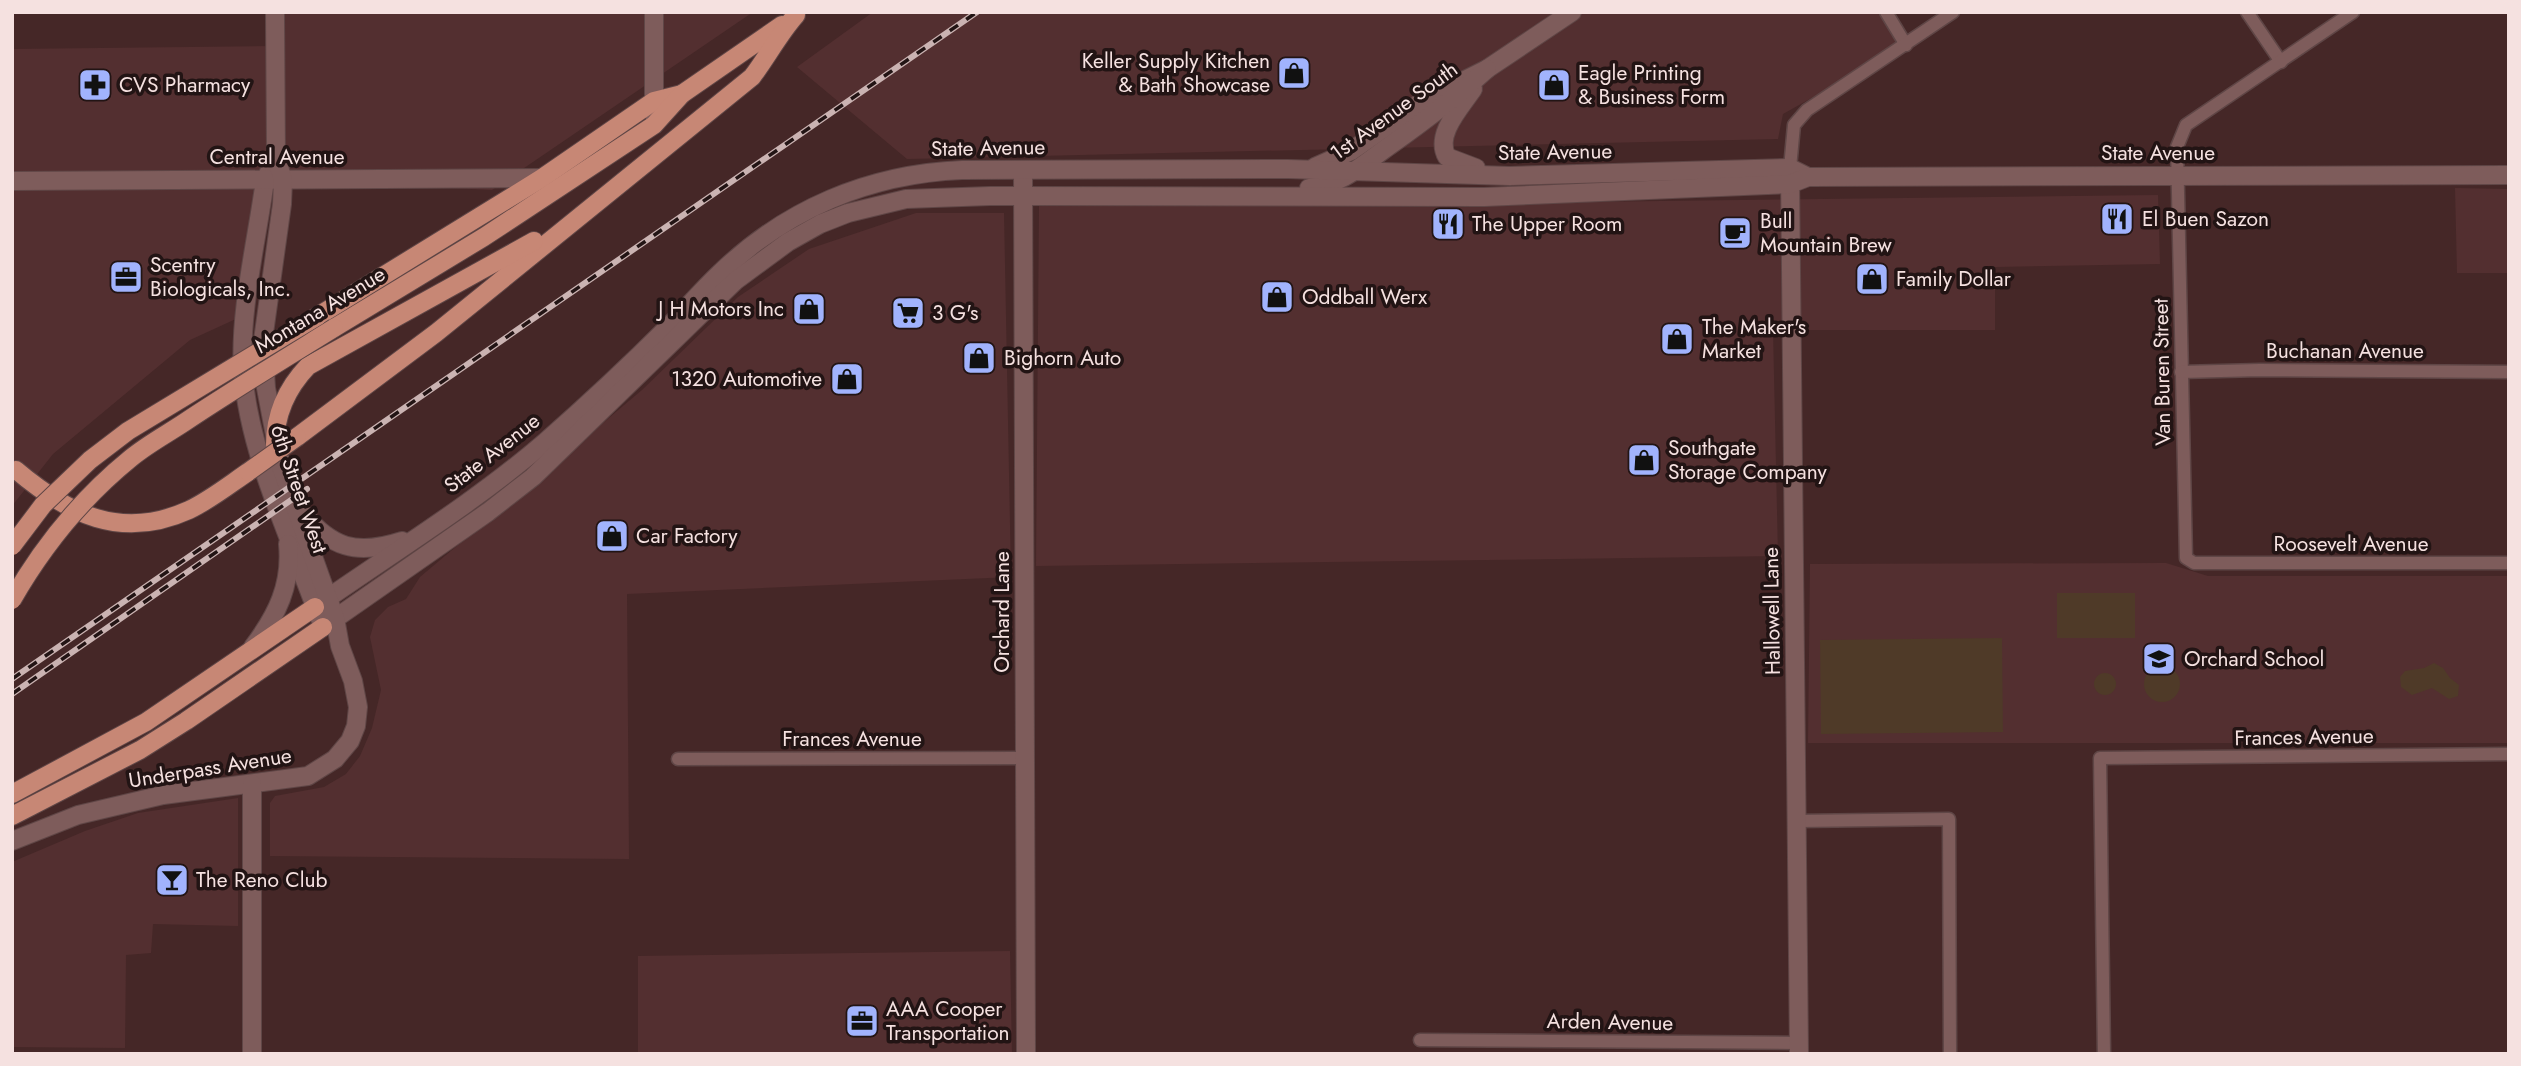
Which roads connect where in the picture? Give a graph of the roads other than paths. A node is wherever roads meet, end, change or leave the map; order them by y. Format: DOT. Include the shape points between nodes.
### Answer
graph roads {
  1 [pos="275,12"];
  2 [pos="654,12"];
  3 [pos="1572,12"];
  4 [pos="1886,12"];
  5 [pos="1953,12"];
  6 [pos="2246,12"];
  7 [pos="2353,12"];
  8 [pos="798,14"];
  9 [pos="1906,45"];
  10 [pos="2281,62"];
  11 [pos="1487,69"];
  12 [pos="682,94"];
  13 [pos="654,101"];
  14 [pos="654,125"];
  15 [pos="1023,170"];
  16 [pos="1300,170"];
  17 [pos="1353,171"];
  18 [pos="2177,175"];
  19 [pos="2509,175"];
  20 [pos="1510,176"];
  21 [pos="1790,176"];
  22 [pos="542,178"];
  23 [pos="274,180"];
  24 [pos="12,181"];
  25 [pos="1023,196"];
  26 [pos="1157,196"];
  27 [pos="576,218"];
  28 [pos="2181,372"];
  29 [pos="2509,372"];
  30 [pos="275,445"];
  31 [pos="14,468"];
  32 [pos="292,498"];
  33 [pos="287,530"];
  34 [pos="421,534"];
  35 [pos="12,546"];
  36 [pos="2194,563"];
  37 [pos="2509,563"];
  38 [pos="12,600"];
  39 [pos="322,602"];
  40 [pos="329,623"];
  41 [pos="248,654"];
  42 [pos="2509,754"];
  43 [pos="1025,758"];
  44 [pos="678,759"];
  45 [pos="252,784"];
  46 [pos="12,793"];
  47 [pos="12,816"];
  48 [pos="1798,821"];
  49 [pos="12,841"];
  50 [pos="1420,1040"];
  51 [pos="1799,1048"];
  52 [pos="252,1054"];
  53 [pos="1026,1054"];
  54 [pos="1950,1054"];
  55 [pos="2104,1054"];
  1 -- 23 [label="main road, 6th Street West"];
  2 -- 13 [label="main road"];
  3 -- 11 [label="main road, 1st Avenue South"];
  4 -- 9 [label="street"];
  5 -- 9 [label="street"];
  6 -- 10 [label="street"];
  7 -- 10 [label="street, Van Buren Street"];
  8 -- 12 [label="main road, Montana Avenue"];
  8 -- 27 [label="main road" via="752,77"];
  9 -- 21 [label="street" via="1807,110 1794,125"];
  10 -- 18 [label="street, Van Buren Street" via="2186,124 2177,147"];
  11 -- 16 [label="main road, 1st Avenue South" via="1423,101 1351,151"];
  11 -- 17 [label="main road, 1st Avenue South" via="1441,109"];
  11 -- 20 [label="main road" via="1447,129 1444,152 1455,162"];
  12 -- 13 [label="main road, Montana Avenue"];
  12 -- 14 [label="main road, Montana Avenue"];
  13 -- 14 [label="main road"];
  13 -- 22 [label="main road, Montana Avenue"];
  14 -- 38 [label="main road, Montana Avenue, bridge" via="133,456 65,523"];
  15 -- 16 [label="main road, State Avenue"];
  15 -- 25 [label="main road, Orchard Lane"];
  15 -- 34 [label="main road, State Avenue" via="935,171 890,178 840,194 790,218 721,272 545,442"];
  16 -- 17 [label="main road, State Avenue"];
  17 -- 20 [label="main road, State Avenue"];
  17 -- 26 [label="main road, 1st Avenue South" via="1320,187"];
  18 -- 19 [label="main road, State Avenue"];
  18 -- 21 [label="main road, State Avenue"];
  18 -- 28 [label="street, Van Buren Street"];
  20 -- 21 [label="main road, State Avenue"];
  21 -- 26 [label="main road, State Avenue" via="1484,197"];
  21 -- 48 [label="main road, Hallowell Lane"];
  22 -- 23 [label="main road, Central Avenue"];
  22 -- 35 [label="main road, Montana Avenue, bridge" via="128,431 43,505"];
  23 -- 24 [label="main road, Central Avenue"];
  23 -- 30 [label="main road, 6th Street West" via="282,204 263,350"];
  23 -- 33 [label="main road, 6th Street West" via="246,304 243,371 260,458"];
  25 -- 26 [label="main road, State Avenue"];
  25 -- 40 [label="main road, State Avenue" via="906,199 848,213 788,242 735,281 533,477"];
  25 -- 43 [label="main road, Orchard Lane"];
  27 -- 30 [label="main road" via="309,366 288,392"];
  27 -- 31 [label="main road, bridge" via="436,334 298,437 189,510 158,520 107,521 71,509"];
  28 -- 29 [label="street, Buchanan Avenue"];
  28 -- 36 [label="street, Van Buren Street" via="2185,551"];
  30 -- 32 [label="main road, 6th Street West"];
  32 -- 34 [label="main road" via="316,529 344,546 377,548"];
  32 -- 39 [label="main road, 6th Street West"];
  33 -- 39 [label="main road, 6th Street West"];
  33 -- 41 [label="main road" via="289,568 283,596"];
  34 -- 39 [label="main road, State Avenue"];
  36 -- 37 [label="street, Roosevelt Avenue"];
  39 -- 40 [label="main road, 6th Street West"];
  39 -- 41 [label="main road"];
  40 -- 45 [label="main road, Underpass Avenue" via="353,681 358,707 350,741 335,759 309,776"];
  40 -- 47 [label="main road" via="148,745"];
  41 -- 46 [label="main road" via="137,728"];
  42 -- 55 [label="street, Frances Avenue" via="2100,758"];
  43 -- 44 [label="street, Frances Avenue"];
  43 -- 53 [label="main road, Orchard Lane"];
  45 -- 49 [label="main road, Underpass Avenue" via="163,795 92,811"];
  45 -- 52 [label="main road"];
  48 -- 51 [label="main road, Hallowell Lane"];
  48 -- 54 [label="street" via="1949,819"];
  50 -- 51 [label="street, Arden Avenue"];
}
